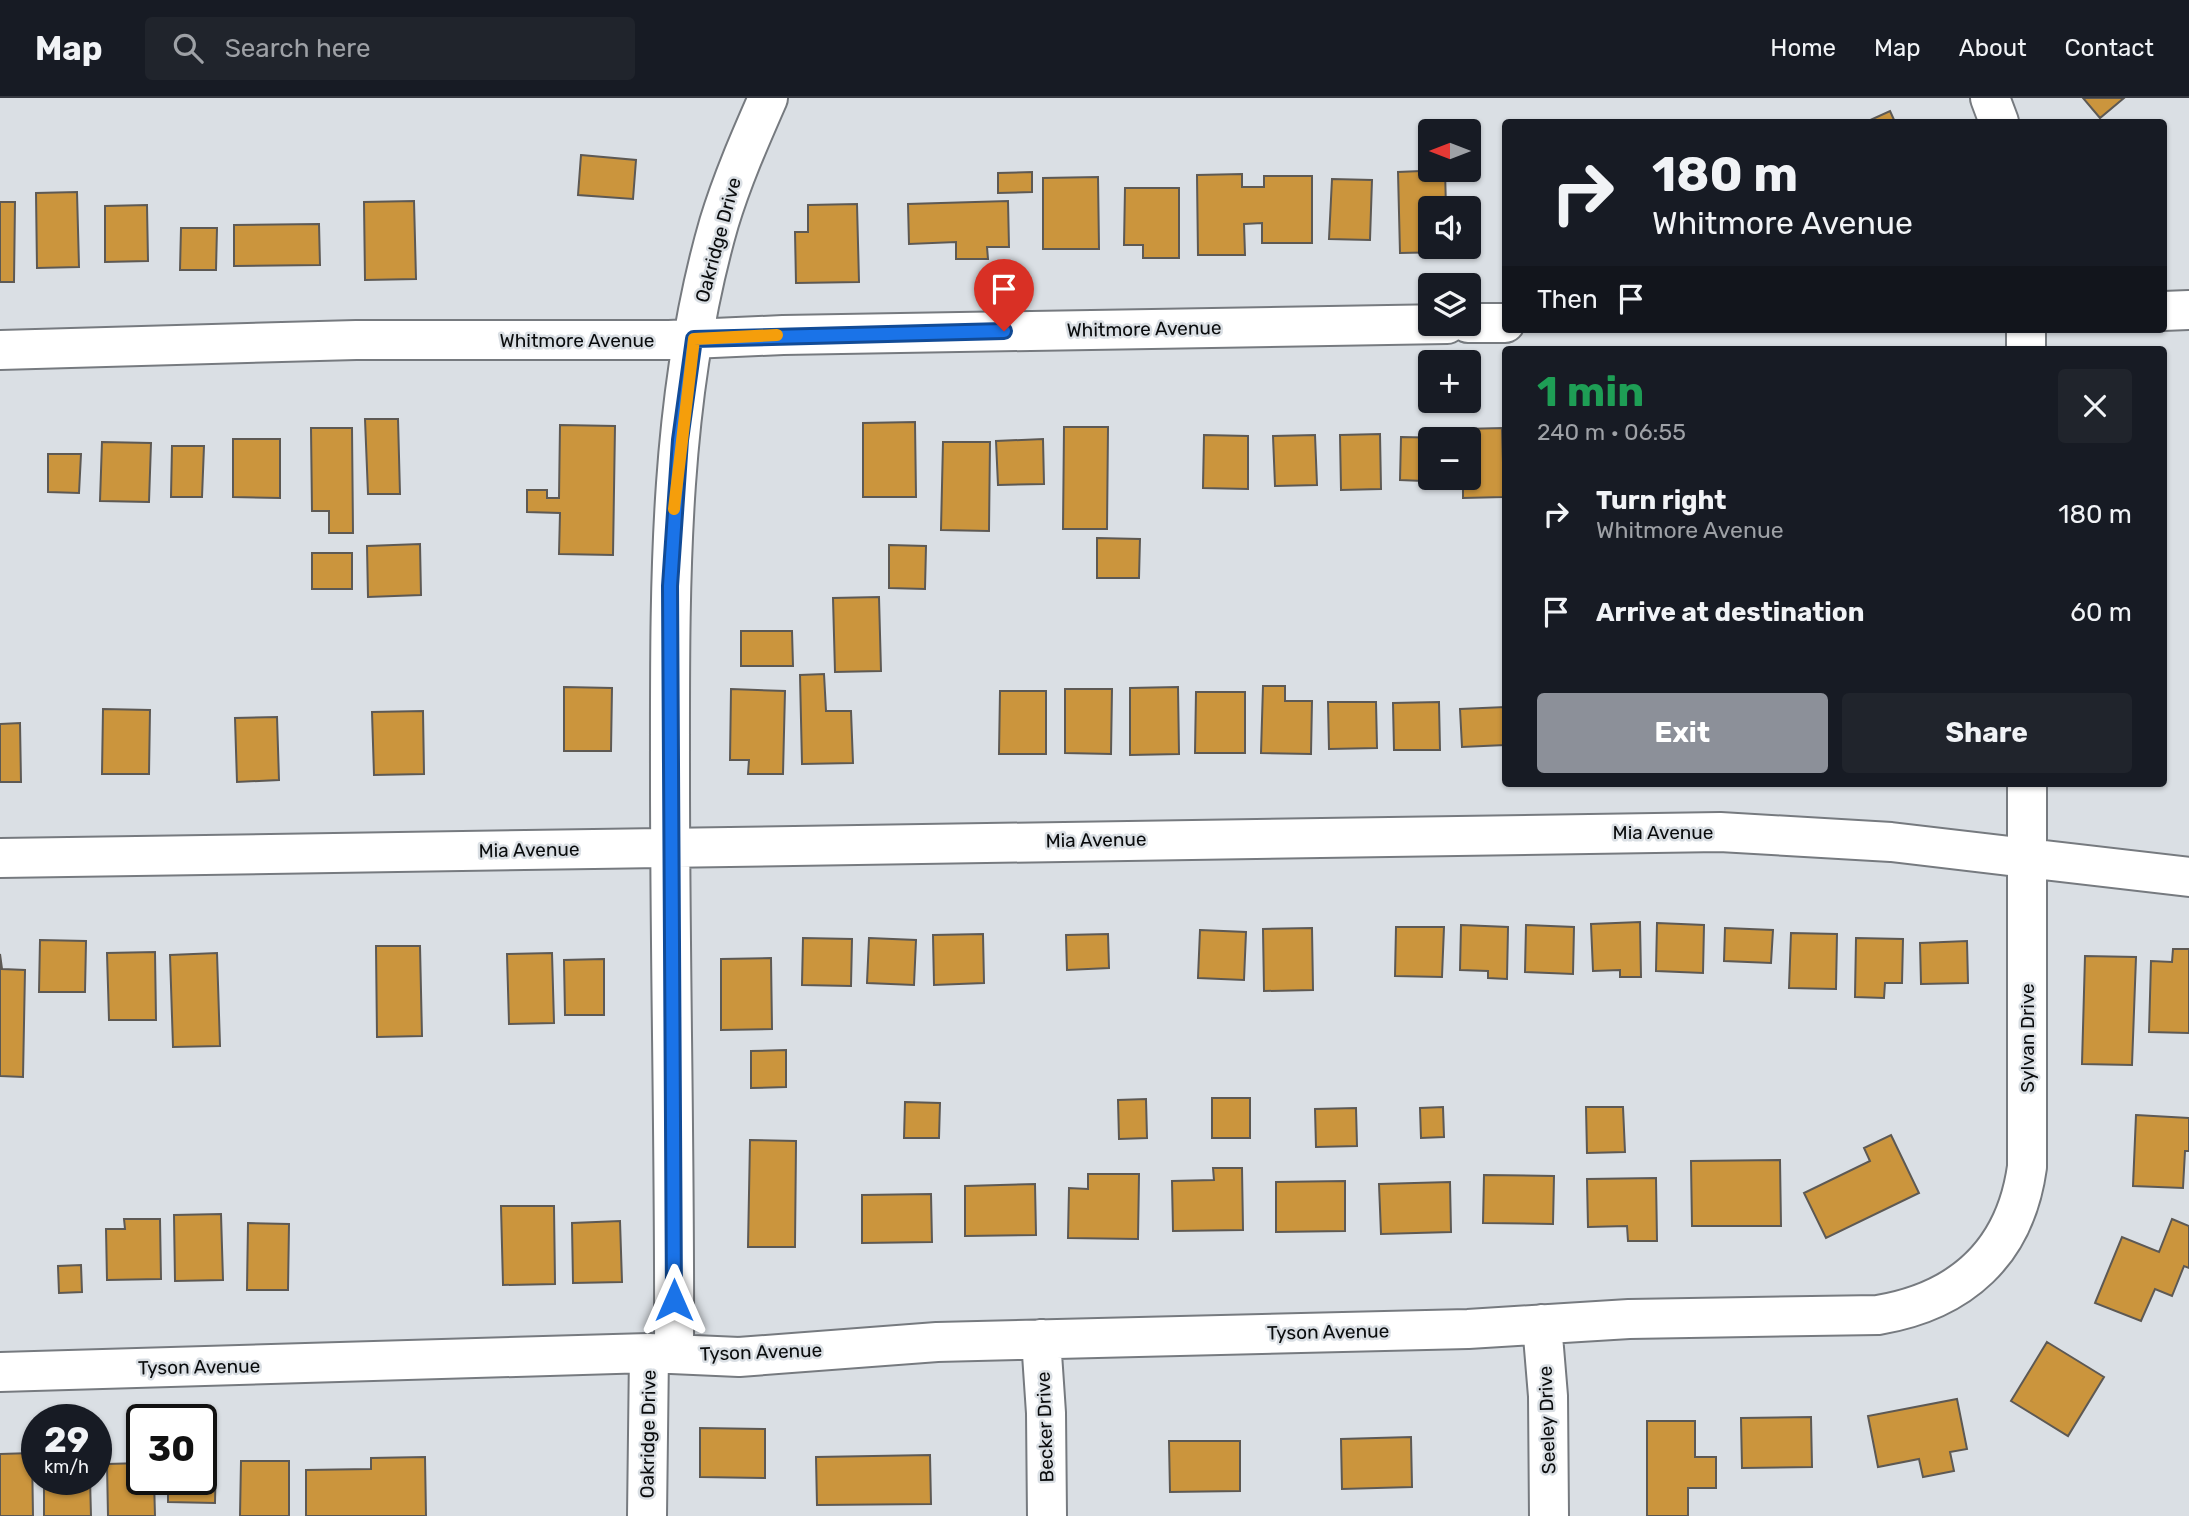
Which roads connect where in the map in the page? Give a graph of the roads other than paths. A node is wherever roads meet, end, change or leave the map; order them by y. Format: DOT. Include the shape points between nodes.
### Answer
graph roads {
  1 [pos="768,98"];
  2 [pos="1990,98"];
  3 [pos="1998,119"];
  4 [pos="2189,310"];
  5 [pos="2167,311"];
  6 [pos="1481,323"];
  7 [pos="1502,323"];
  8 [pos="1418,325"];
  9 [pos="694,339"];
  10 [pos="0,350"];
  11 [pos="2027,787"];
  12 [pos="670,848"];
  13 [pos="2027,856"];
  14 [pos="0,858"];
  15 [pos="2189,877"];
  16 [pos="1972,1275"];
  17 [pos="1542,1324"];
  18 [pos="1041,1339"];
  19 [pos="662,1353"];
  20 [pos="0,1372"];
  21 [pos="647,1516"];
  22 [pos="1047,1516"];
  23 [pos="1549,1516"];
  1 -- 9 [label="street, Oakridge Drive" via="720,222"];
  2 -- 3 [label="street"];
  4 -- 5 [label="street"];
  6 -- 7 [label="street"];
  8 -- 9 [label="street, Whitmore Avenue"];
  9 -- 10 [label="street, Whitmore Avenue" via="356,340"];
  9 -- 12 [label="street, Oakridge Drive" via="673,513"];
  11 -- 13 [label="street, Sylvan Drive"];
  12 -- 13 [label="street, Mia Avenue" via="1720,832"];
  12 -- 14 [label="street, Mia Avenue"];
  12 -- 19 [label="street, Oakridge Drive"];
  13 -- 15 [label="street, Mia Avenue"];
  13 -- 16 [label="street, Sylvan Drive" via="2027,1167 2018,1211 2008,1231"];
  16 -- 17 [label="street, Tyson Avenue" via="1925,1303 1878,1315"];
  17 -- 18 [label="street, Tyson Avenue"];
  17 -- 23 [label="street, Seeley Drive"];
  18 -- 19 [label="street, Tyson Avenue" via="739,1357"];
  18 -- 22 [label="street, Becker Drive"];
  19 -- 20 [label="street, Tyson Avenue"];
  19 -- 21 [label="street, Oakridge Drive"];
}
